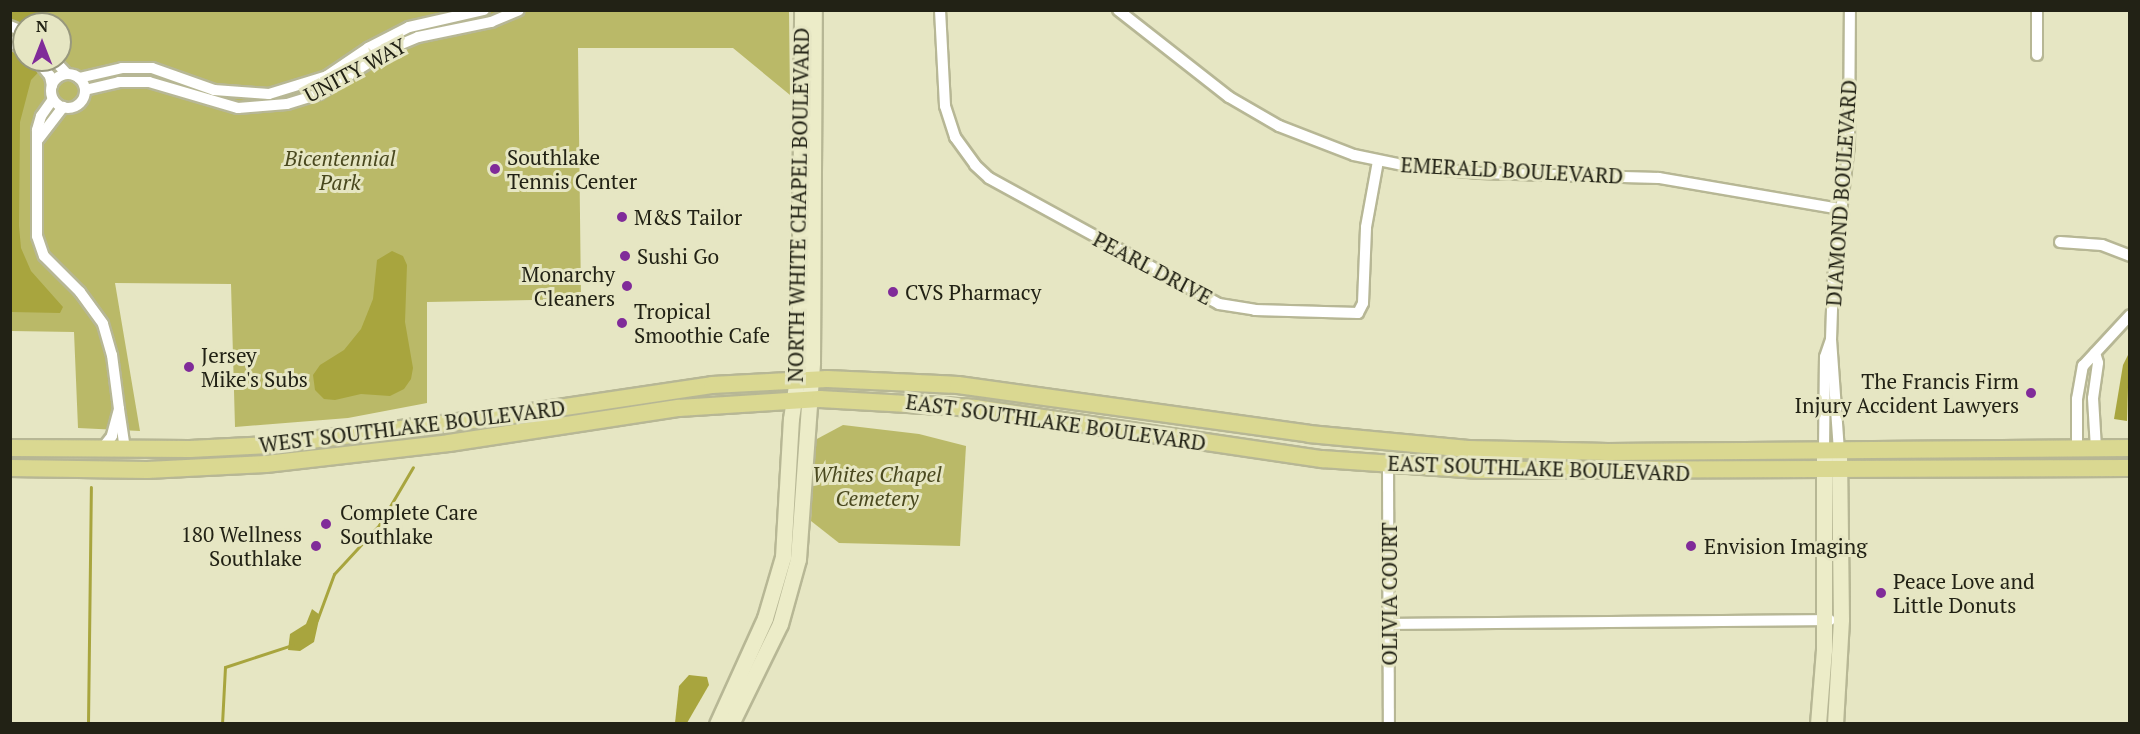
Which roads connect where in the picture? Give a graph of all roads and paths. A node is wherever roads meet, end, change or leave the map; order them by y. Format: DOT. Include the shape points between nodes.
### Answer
graph roads {
  1 [pos="484,10"];
  2 [pos="519,10"];
  3 [pos="802,10"];
  4 [pos="814,10"];
  5 [pos="940,10"];
  6 [pos="1119,10"];
  7 [pos="1850,10"];
  8 [pos="2037,10"];
  9 [pos="2037,55"];
  10 [pos="45,72"];
  11 [pos="67,74"];
  12 [pos="79,78"];
  13 [pos="52,86"];
  14 [pos="85,90"];
  15 [pos="53,99"];
  16 [pos="63,107"];
  17 [pos="36,142"];
  18 [pos="1378,161"];
  19 [pos="1840,209"];
  20 [pos="2060,242"];
  21 [pos="2130,256"];
  22 [pos="2130,315"];
  23 [pos="2095,353"];
  24 [pos="803,379"];
  25 [pos="1046,396"];
  26 [pos="801,399"];
  27 [pos="119,409"];
  28 [pos="1041,417"];
  29 [pos="10,448"];
  30 [pos="201,448"];
  31 [pos="2096,448"];
  32 [pos="2130,448"];
  33 [pos="125,449"];
  34 [pos="1468,449"];
  35 [pos="2078,449"];
  36 [pos="101,450"];
  37 [pos="1831,451"];
  38 [pos="1388,464"];
  39 [pos="10,468"];
  40 [pos="38,468"];
  41 [pos="2130,468"];
  42 [pos="147,470"];
  43 [pos="1832,471"];
  44 [pos="1841,619"];
  45 [pos="1823,620"];
  46 [pos="1389,624"];
  47 [pos="717,723"];
  48 [pos="731,723"];
  49 [pos="1389,723"];
  50 [pos="1818,723"];
  51 [pos="1835,723"];
  1 -- 12 [label="street, UNITY WAY" via="410,27 368,48 327,76 269,94 214,90 152,68 106,70"];
  2 -- 14 [label="street, UNITY WAY" via="491,22 418,37 392,48 319,94 287,104 238,108 149,82 119,82"];
  3 -- 24 [label="main road, NORTH WHITE CHAPEL BOULEVARD" via="799,365"];
  4 -- 24 [label="main road, NORTH WHITE CHAPEL BOULEVARD" via="815,263"];
  5 -- 18 [label="street, PEARL DRIVE" via="945,106 955,137 975,165 989,178 1219,304 1255,310 1358,312 1363,303 1366,227"];
  6 -- 18 [label="street, EMERALD BOULEVARD" via="1229,97 1262,117 1327,146"];
  7 -- 19 [label="street, DIAMOND BOULEVARD" via="1849,144"];
  8 -- 9 [label="street"];
  10 -- 13 [label="street"];
  11 -- 12 [label="street"];
  11 -- 13 [label="street"];
  12 -- 14 [label="street"];
  13 -- 15 [label="street"];
  14 -- 16 [label="street" via="76,106"];
  15 -- 16 [label="street"];
  15 -- 17 [label="street" via="41,116"];
  16 -- 17 [label="street"];
  17 -- 27 [label="street" via="37,236 44,256 80,292 103,324 112,355"];
  18 -- 19 [label="street, EMERALD BOULEVARD" via="1480,173 1659,178"];
  19 -- 37 [label="street, DIAMOND BOULEVARD" via="1831,340"];
  20 -- 21 [label="street" via="2102,244"];
  22 -- 23 [label="street"];
  23 -- 31 [label="street"];
  23 -- 35 [label="street" via="2083,366 2079,381"];
  24 -- 25 [label="main road, EAST SOUTHLAKE BOULEVARD" via="903,381"];
  24 -- 26 [label="main road, NORTH WHITE CHAPEL BOULEVARD"];
  24 -- 30 [label="main road, WEST SOUTHLAKE BOULEVARD" via="689,387 505,416 272,445"];
  25 -- 28 [label="main road"];
  25 -- 34 [label="main road, EAST SOUTHLAKE BOULEVARD" via="1309,434"];
  26 -- 28 [label="main road, EAST SOUTHLAKE BOULEVARD" via="930,403"];
  26 -- 42 [label="main road, WEST SOUTHLAKE BOULEVARD" via="679,408 350,456"];
  26 -- 47 [label="main road" via="780,577"];
  26 -- 48 [label="main road" via="795,581 772,641"];
  27 -- 33 [label="street"];
  27 -- 36 [label="street" via="111,436"];
  28 -- 38 [label="main road, EAST SOUTHLAKE BOULEVARD" via="1322,459"];
  29 -- 36 [label="main road, WEST SOUTHLAKE BOULEVARD"];
  30 -- 33 [label="main road, WEST SOUTHLAKE BOULEVARD"];
  30 -- 42 [label="main road" via="188,455 156,459"];
  31 -- 32 [label="main road, EAST SOUTHLAKE BOULEVARD"];
  31 -- 35 [label="main road, EAST SOUTHLAKE BOULEVARD"];
  33 -- 36 [label="main road, WEST SOUTHLAKE BOULEVARD"];
  33 -- 40 [label="main road" via="106,460"];
  34 -- 37 [label="main road, EAST SOUTHLAKE BOULEVARD"];
  34 -- 38 [label="main road" via="1407,452"];
  35 -- 37 [label="main road, EAST SOUTHLAKE BOULEVARD"];
  37 -- 43 [label="main road"];
  38 -- 43 [label="main road, EAST SOUTHLAKE BOULEVARD" via="1575,472"];
  38 -- 46 [label="street, OLIVIA COURT"];
  39 -- 40 [label="main road, WEST SOUTHLAKE BOULEVARD"];
  40 -- 42 [label="main road, WEST SOUTHLAKE BOULEVARD"];
  41 -- 43 [label="main road, EAST SOUTHLAKE BOULEVARD"];
  43 -- 44 [label="main road"];
  43 -- 45 [label="main road"];
  44 -- 45 [label="street"];
  44 -- 51 [label="main road"];
  45 -- 46 [label="street"];
  45 -- 50 [label="main road"];
  46 -- 49 [label="street, OLIVIA COURT"];
}
